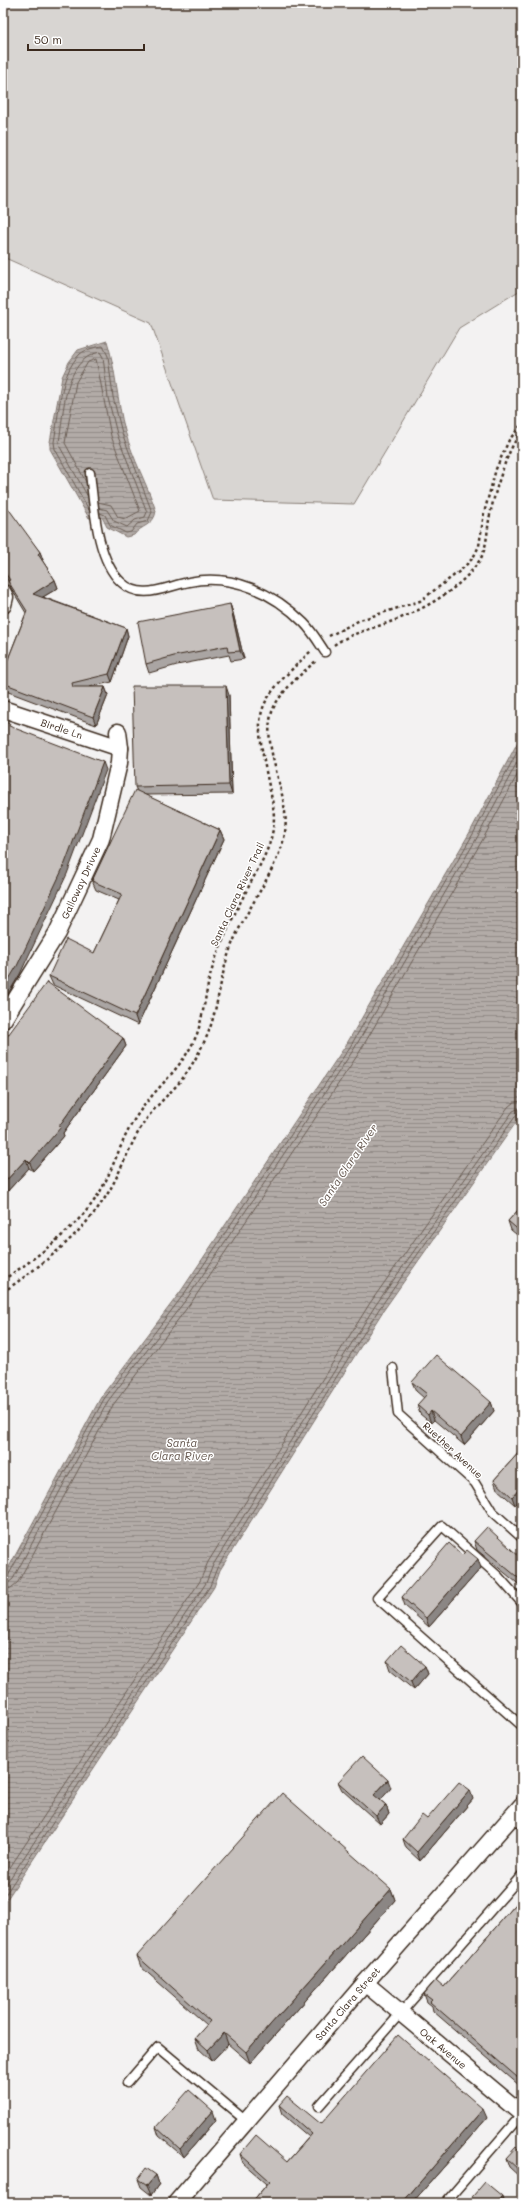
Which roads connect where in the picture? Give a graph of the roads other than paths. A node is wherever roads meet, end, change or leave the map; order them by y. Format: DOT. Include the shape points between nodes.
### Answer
graph roads {
  1 [pos="90,474"];
  2 [pos="3,593"];
  3 [pos="3,605"];
  4 [pos="325,652"];
  5 [pos="3,709"];
  6 [pos="118,732"];
  7 [pos="120,748"];
  8 [pos="3,1020"];
  9 [pos="393,1368"];
  10 [pos="522,1538"];
  11 [pos="522,1603"];
  12 [pos="522,1726"];
  13 [pos="519,1816"];
  14 [pos="522,1875"];
  15 [pos="365,1983"];
  16 [pos="400,2012"];
  17 [pos="127,2083"];
  18 [pos="320,2106"];
  19 [pos="522,2114"];
  20 [pos="246,2122"];
  21 [pos="176,2203"];
  22 [pos="445,2203"];
  1 -- 4 [label="lane" via="101,544 107,562 122,583 132,589 151,593 191,581 219,581 244,585 266,594 287,607 305,624"];
  2 -- 3 [label="street"];
  5 -- 7 [label="street, Birdle Ln"];
  6 -- 7 [label="street, Galloway Drivve"];
  7 -- 8 [label="street, Galloway Drivve" via="119,763 101,839 57,933"];
  9 -- 10 [label="lane, Ruether Avenue" via="398,1414 475,1483 492,1511"];
  11 -- 12 [label="lane" via="498,1576 442,1526 377,1598"];
  13 -- 15 [label="street, Santa Clara Street"];
  14 -- 16 [label="lane"];
  15 -- 16 [label="street, Oak Avenue"];
  15 -- 20 [label="street, Santa Clara Street"];
  16 -- 18 [label="lane"];
  16 -- 19 [label="street, Oak Avenue"];
  17 -- 20 [label="lane" via="158,2047"];
  19 -- 22 [label="lane"];
  20 -- 21 [label="street, Santa Clara Street"];
}
